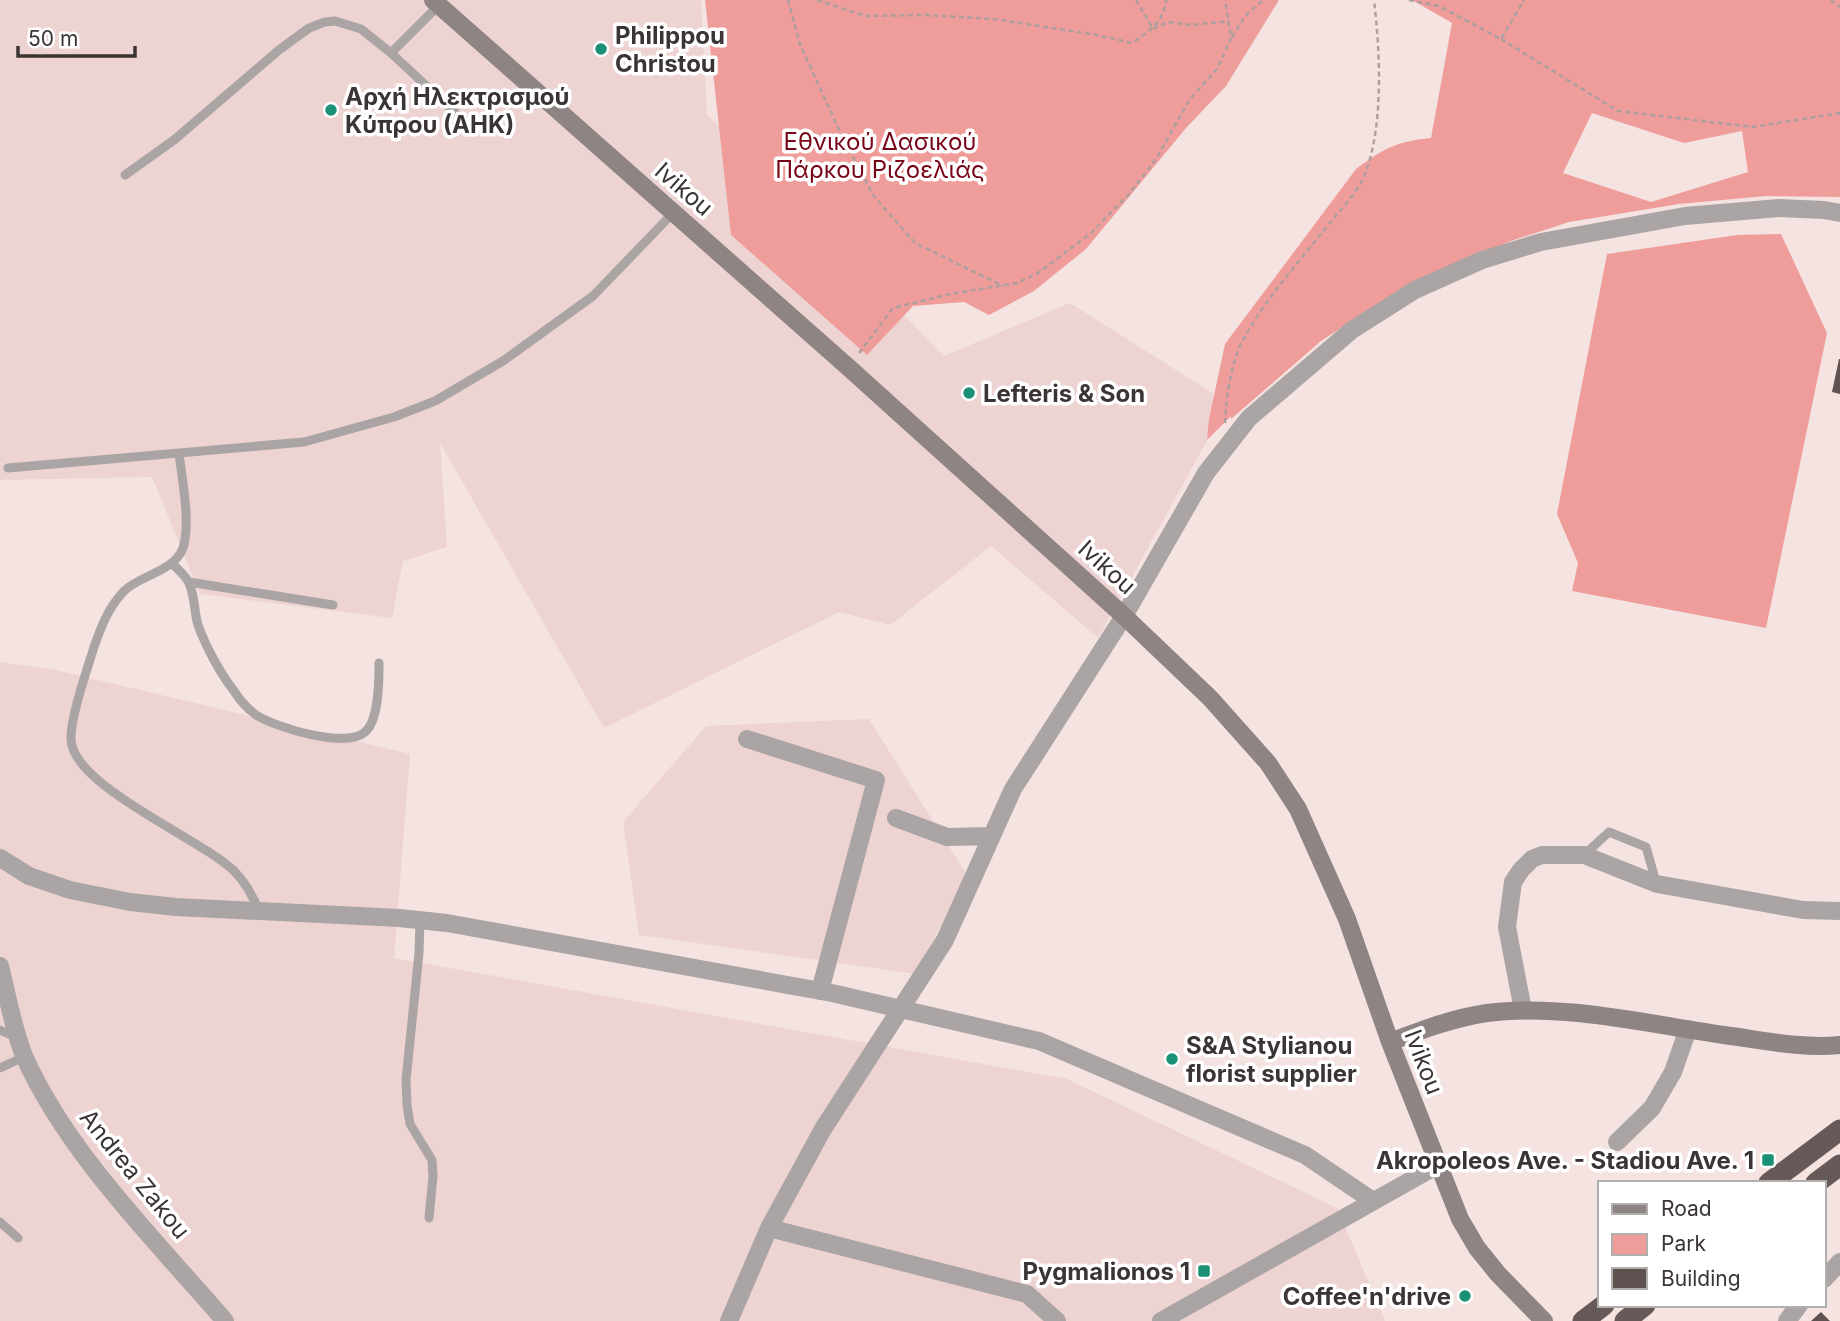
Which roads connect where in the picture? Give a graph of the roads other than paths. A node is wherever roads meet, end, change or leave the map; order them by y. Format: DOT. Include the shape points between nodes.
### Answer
graph roads {
  1 [pos="436,3"];
  2 [pos="391,52"];
  3 [pos="463,120"];
  4 [pos="125,175"];
  5 [pos="674,212"];
  6 [pos="1840,213"];
  7 [pos="179,453"];
  8 [pos="8,468"];
  9 [pos="172,563"];
  10 [pos="189,582"];
  11 [pos="333,606"];
  12 [pos="1124,615"];
  13 [pos="379,663"];
  14 [pos="747,739"];
  15 [pos="896,818"];
  16 [pos="991,836"];
  17 [pos="1584,855"];
  18 [pos="0,858"];
  19 [pos="1657,884"];
  20 [pos="259,911"];
  21 [pos="1840,911"];
  22 [pos="420,920"];
  23 [pos="0,966"];
  24 [pos="820,991"];
  25 [pos="901,1009"];
  26 [pos="1523,1010"];
  27 [pos="1688,1029"];
  28 [pos="0,1030"];
  29 [pos="19,1038"];
  30 [pos="1390,1042"];
  31 [pos="1840,1045"];
  32 [pos="24,1057"];
  33 [pos="0,1068"];
  34 [pos="1840,1130"];
  35 [pos="1617,1142"];
  36 [pos="1438,1165"];
  37 [pos="1840,1165"];
  38 [pos="1772,1181"];
  39 [pos="1819,1181"];
  40 [pos="1373,1201"];
  41 [pos="429,1218"];
  42 [pos="0,1222"];
  43 [pos="769,1228"];
  44 [pos="18,1238"];
  45 [pos="1840,1262"];
  46 [pos="1826,1277"];
  47 [pos="1601,1307"];
  48 [pos="1643,1307"];
  49 [pos="225,1321"];
  50 [pos="729,1321"];
  51 [pos="1056,1321"];
  52 [pos="1161,1321"];
  53 [pos="1544,1321"];
  54 [pos="1583,1321"];
  55 [pos="1625,1321"];
  1 -- 2 [label="lane"];
  1 -- 5 [label="street, Ivikou"];
  2 -- 3 [label="lane"];
  2 -- 4 [label="lane" via="348,24 335,21 309,28"];
  5 -- 7 [label="lane" via="593,296 503,361 435,401 303,442"];
  5 -- 12 [label="street, Ivikou"];
  6 -- 12 [label="street" via="1779,208 1685,216 1541,242 1482,260 1415,290 1352,330 1249,418 1206,473"];
  7 -- 8 [label="lane"];
  7 -- 9 [label="lane" via="186,525 183,546"];
  9 -- 10 [label="lane"];
  9 -- 20 [label="lane" via="125,590 110,608 91,658 71,740 79,763 111,790 232,869 251,892"];
  10 -- 11 [label="lane"];
  10 -- 13 [label="lane" via="198,625 233,691 253,713 278,727 314,735 362,735 373,720"];
  12 -- 16 [label="street" via="1013,789"];
  12 -- 30 [label="street, Ivikou" via="1210,698 1268,763 1298,809 1347,919"];
  14 -- 24 [label="street" via="876,780"];
  15 -- 16 [label="street" via="947,836"];
  16 -- 25 [label="street" via="945,940"];
  17 -- 19 [label="street"];
  17 -- 19 [label="lane" via="1609,832 1646,847"];
  17 -- 26 [label="street" via="1542,855 1532,859 1513,882 1507,927"];
  18 -- 20 [label="street" via="29,876 60,887 130,902"];
  19 -- 21 [label="street" via="1803,910"];
  20 -- 22 [label="street"];
  22 -- 24 [label="street"];
  22 -- 41 [label="lane" via="406,1080 410,1125 432,1160"];
  23 -- 29 [label="street, Andrea Zakou"];
  24 -- 25 [label="street"];
  25 -- 40 [label="street" via="1039,1041 1306,1155"];
  25 -- 43 [label="street" via="823,1129"];
  26 -- 27 [label="street"];
  26 -- 30 [label="street" via="1447,1021"];
  27 -- 31 [label="street" via="1794,1045"];
  27 -- 35 [label="street" via="1673,1072 1652,1108"];
  28 -- 29 [label="lane"];
  29 -- 32 [label="street, Andrea Zakou"];
  30 -- 36 [label="street, Ivikou"];
  32 -- 33 [label="lane"];
  32 -- 49 [label="street, Andrea Zakou" via="91,1165"];
  34 -- 38 [label="highway"];
  36 -- 40 [label="street"];
  36 -- 53 [label="street, Ivikou" via="1477,1248"];
  37 -- 39 [label="highway"];
  40 -- 52 [label="street"];
  42 -- 44 [label="lane"];
  43 -- 50 [label="street"];
  43 -- 51 [label="street" via="1027,1294"];
  45 -- 46 [label="street"];
  47 -- 54 [label="highway"];
  48 -- 55 [label="highway"];
}
